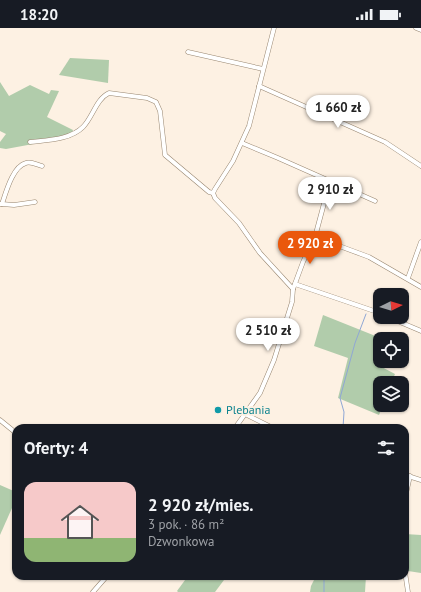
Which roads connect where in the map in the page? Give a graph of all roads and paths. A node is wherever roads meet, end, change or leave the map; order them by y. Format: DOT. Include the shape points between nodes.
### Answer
graph roads {
  1 [pos="274,28"];
  2 [pos="416,28"];
  3 [pos="421,30"];
  4 [pos="188,52"];
  5 [pos="264,69"];
  6 [pos="259,86"];
  7 [pos="30,142"];
  8 [pos="242,143"];
  9 [pos="42,166"];
  10 [pos="421,166"];
  11 [pos="330,181"];
  12 [pos="214,193"];
  13 [pos="375,201"];
  14 [pos="35,202"];
  15 [pos="1,204"];
  16 [pos="315,237"];
  17 [pos="421,242"];
  18 [pos="408,278"];
  19 [pos="294,286"];
  20 [pos="421,286"];
  21 [pos="373,310"];
  22 [pos="404,324"];
  23 [pos="421,331"];
  24 [pos="245,414"];
  25 [pos="0,420"];
  26 [pos="238,424"];
  27 [pos="265,424"];
  28 [pos="12,430"];
  29 [pos="409,477"];
  30 [pos="421,480"];
  31 [pos="104,580"];
  32 [pos="406,580"];
  33 [pos="93,592"];
  34 [pos="408,592"];
  1 -- 5 [label="street"];
  2 -- 3 [label="street"];
  4 -- 5 [label="street"];
  5 -- 6 [label="street"];
  6 -- 8 [label="street"];
  6 -- 10 [label="street" via="385,142"];
  7 -- 12 [label="street" via="76,133 83,127 101,99 109,93 148,98 156,102 160,111 165,155 209,192"];
  8 -- 11 [label="street"];
  8 -- 12 [label="street"];
  9 -- 15 [label="street" via="24,163 10,180"];
  11 -- 13 [label="street"];
  11 -- 16 [label="street"];
  12 -- 19 [label="street" via="215,198 260,252"];
  14 -- 15 [label="street"];
  16 -- 18 [label="street" via="369,257"];
  16 -- 19 [label="street" via="302,262"];
  17 -- 18 [label="street"];
  18 -- 20 [label="street"];
  19 -- 21 [label="street"];
  19 -- 24 [label="street" via="292,302 274,360 260,393"];
  22 -- 23 [label="street"];
  24 -- 26 [label="street"];
  24 -- 27 [label="street"];
  25 -- 28 [label="street"];
  29 -- 30 [label="street"];
  31 -- 33 [label="street"];
  32 -- 34 [label="street"];
}
